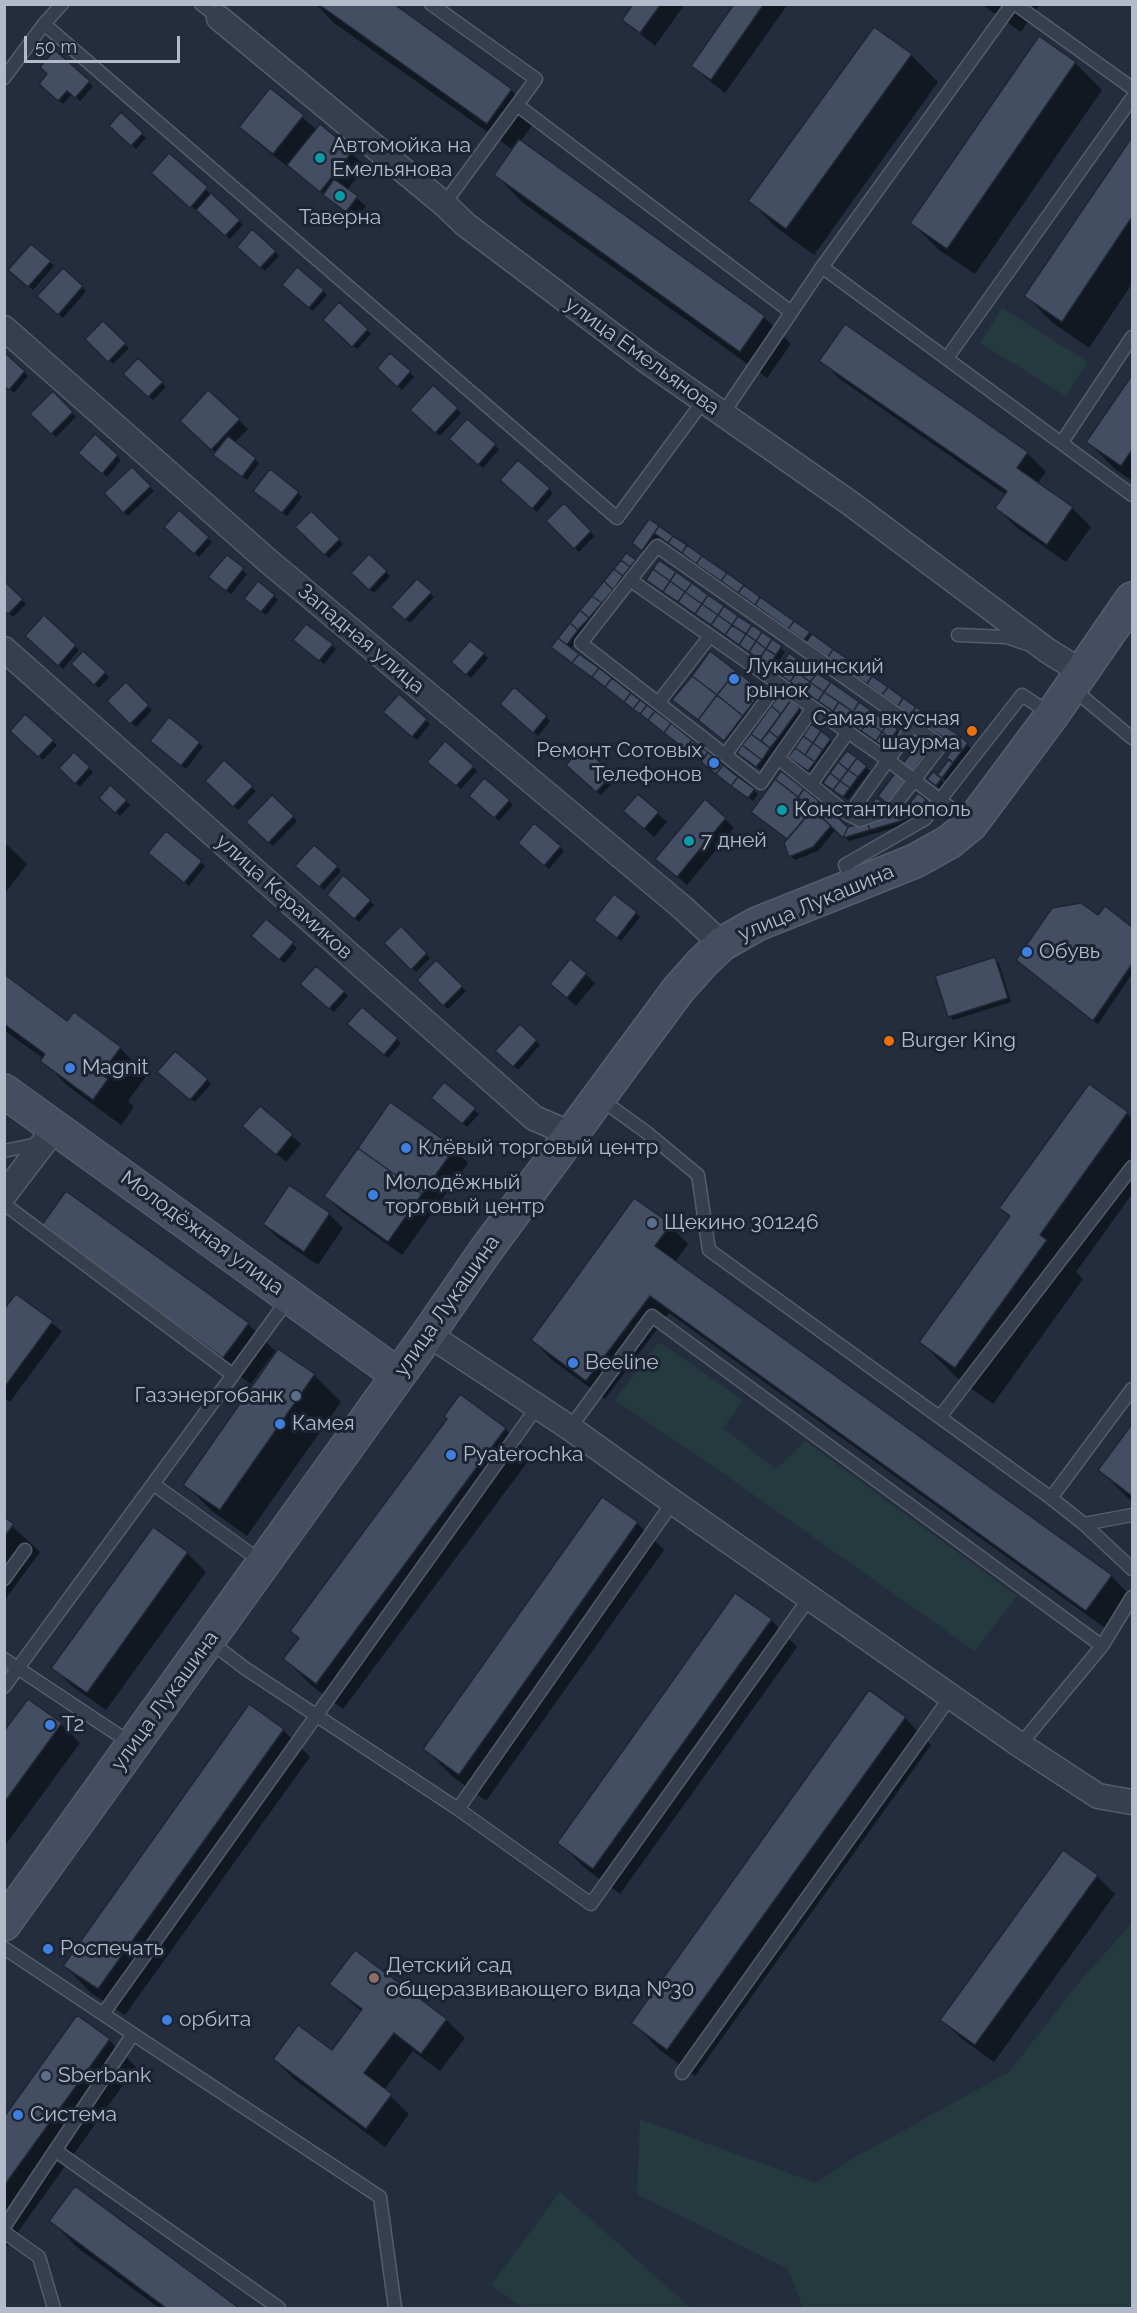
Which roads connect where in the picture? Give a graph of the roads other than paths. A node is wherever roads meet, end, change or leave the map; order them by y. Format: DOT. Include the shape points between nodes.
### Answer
graph roads {
  1 [pos="62,4"];
  2 [pos="431,4"];
  3 [pos="1013,4"];
  4 [pos="210,11"];
  5 [pos="44,24"];
  6 [pos="4,78"];
  7 [pos="1132,88"];
  8 [pos="1132,98"];
  9 [pos="517,105"];
  10 [pos="444,204"];
  11 [pos="822,267"];
  12 [pos="791,312"];
  13 [pos="4,328"];
  14 [pos="1132,338"];
  15 [pos="947,358"];
  16 [pos="713,407"];
  17 [pos="1062,442"];
  18 [pos="1132,495"];
  19 [pos="630,580"];
  20 [pos="1132,599"];
  21 [pos="958,635"];
  22 [pos="710,636"];
  23 [pos="4,649"];
  24 [pos="1048,651"];
  25 [pos="1076,680"];
  26 [pos="778,684"];
  27 [pos="658,703"];
  28 [pos="813,708"];
  29 [pos="1052,715"];
  30 [pos="914,726"];
  31 [pos="848,732"];
  32 [pos="1132,738"];
  33 [pos="725,755"];
  34 [pos="778,758"];
  35 [pos="888,760"];
  36 [pos="915,782"];
  37 [pos="811,784"];
  38 [pos="939,800"];
  39 [pos="849,815"];
  40 [pos="971,824"];
  41 [pos="854,885"];
  42 [pos="722,944"];
  43 [pos="4,1091"];
  44 [pos="598,1097"];
  45 [pos="571,1134"];
  46 [pos="49,1135"];
  47 [pos="4,1151"];
  48 [pos="1132,1167"];
  49 [pos="4,1195"];
  50 [pos="4,1204"];
  51 [pos="290,1297"];
  52 [pos="428,1334"];
  53 [pos="233,1375"];
  54 [pos="398,1375"];
  55 [pos="1132,1389"];
  56 [pos="537,1407"];
  57 [pos="940,1417"];
  58 [pos="570,1428"];
  59 [pos="153,1484"];
  60 [pos="1051,1498"];
  61 [pos="673,1502"];
  62 [pos="1132,1515"];
  63 [pos="1084,1524"];
  64 [pos="26,1550"];
  65 [pos="263,1563"];
  66 [pos="1132,1569"];
  67 [pos="4,1580"];
  68 [pos="1132,1597"];
  69 [pos="810,1598"];
  70 [pos="208,1641"];
  71 [pos="1102,1646"];
  72 [pos="4,1659"];
  73 [pos="18,1668"];
  74 [pos="4,1687"];
  75 [pos="951,1696"];
  76 [pos="318,1714"];
  77 [pos="133,1745"];
  78 [pos="1020,1745"];
  79 [pos="1132,1802"];
  80 [pos="458,1809"];
  81 [pos="4,1924"];
  82 [pos="4,1948"];
  83 [pos="104,2014"];
  84 [pos="133,2034"];
  85 [pos="682,2073"];
  86 [pos="56,2151"];
  87 [pos="4,2227"];
  88 [pos="4,2232"];
  89 [pos="54,2308"];
  90 [pos="279,2308"];
  91 [pos="395,2308"];
  1 -- 5 [label="lane"];
  2 -- 9 [label="lane" via="536,79"];
  3 -- 7 [label="lane"];
  3 -- 11 [label="lane"];
  4 -- 10 [label="street, улица Емельянова"];
  5 -- 6 [label="lane"];
  5 -- 16 [label="lane" via="617,518"];
  8 -- 15 [label="lane"];
  9 -- 10 [label="lane"];
  9 -- 12 [label="lane"];
  10 -- 16 [label="street, улица Емельянова" via="466,225 647,362"];
  11 -- 12 [label="lane"];
  11 -- 15 [label="lane"];
  12 -- 16 [label="lane"];
  13 -- 42 [label="street, Западная улица" via="267,560"];
  14 -- 17 [label="lane"];
  15 -- 17 [label="lane"];
  16 -- 24 [label="street, улица Емельянова" via="850,503"];
  17 -- 18 [label="lane"];
  19 -- 22 [label="lane"];
  19 -- 27 [label="lane" via="581,643"];
  19 -- 30 [label="lane" via="657,546"];
  20 -- 25 [label="main road, улица Лукашина"];
  21 -- 24 [label="lane" via="1006,637"];
  22 -- 26 [label="lane"];
  22 -- 27 [label="lane"];
  23 -- 45 [label="street, улица Керамиков" via="534,1118"];
  24 -- 25 [label="street, улица Емельянова"];
  25 -- 29 [label="main road, улица Лукашина"];
  25 -- 32 [label="lane"];
  26 -- 28 [label="lane"];
  26 -- 33 [label="lane"];
  27 -- 33 [label="lane"];
  28 -- 31 [label="lane"];
  28 -- 34 [label="lane"];
  29 -- 38 [label="lane" via="1022,695"];
  29 -- 40 [label="main road, улица Лукашина"];
  30 -- 35 [label="lane"];
  30 -- 36 [label="lane" via="941,745"];
  31 -- 35 [label="lane"];
  31 -- 37 [label="lane"];
  33 -- 34 [label="lane" via="761,783"];
  34 -- 37 [label="lane"];
  35 -- 36 [label="lane"];
  35 -- 39 [label="lane"];
  36 -- 38 [label="lane"];
  36 -- 39 [label="lane" via="892,809 860,820"];
  37 -- 39 [label="lane"];
  38 -- 40 [label="lane"];
  38 -- 41 [label="lane" via="925,819 845,865"];
  40 -- 41 [label="main road, улица Лукашина" via="950,842 915,861"];
  41 -- 42 [label="main road, улица Лукашина" via="758,924"];
  42 -- 44 [label="main road, улица Лукашина" via="678,990"];
  43 -- 46 [label="main road, Молодёжная улица"];
  44 -- 45 [label="main road, улица Лукашина"];
  44 -- 57 [label="lane" via="698,1175 709,1250"];
  45 -- 52 [label="main road, улица Лукашина"];
  46 -- 47 [label="lane"];
  46 -- 49 [label="street"];
  46 -- 51 [label="main road, Молодёжная улица"];
  48 -- 57 [label="lane"];
  50 -- 53 [label="lane"];
  51 -- 53 [label="lane"];
  51 -- 54 [label="main road, Молодёжная улица"];
  52 -- 54 [label="main road, улица Лукашина"];
  52 -- 56 [label="street"];
  53 -- 59 [label="lane"];
  54 -- 65 [label="main road, улица Лукашина"];
  55 -- 60 [label="lane"];
  56 -- 58 [label="street"];
  56 -- 76 [label="lane"];
  57 -- 60 [label="lane"];
  58 -- 61 [label="street"];
  58 -- 71 [label="lane" via="652,1316"];
  59 -- 65 [label="lane"];
  59 -- 73 [label="lane"];
  60 -- 63 [label="lane"];
  61 -- 69 [label="street"];
  61 -- 80 [label="lane"];
  62 -- 63 [label="lane"];
  63 -- 66 [label="lane"];
  64 -- 67 [label="lane"];
  65 -- 70 [label="main road, улица Лукашина"];
  68 -- 71 [label="lane"];
  69 -- 75 [label="street"];
  69 -- 80 [label="lane" via="591,1904"];
  70 -- 76 [label="lane"];
  70 -- 77 [label="main road, улица Лукашина"];
  71 -- 78 [label="lane"];
  72 -- 73 [label="lane"];
  73 -- 74 [label="lane"];
  73 -- 77 [label="lane"];
  75 -- 78 [label="street"];
  75 -- 85 [label="lane"];
  76 -- 80 [label="lane"];
  76 -- 83 [label="lane"];
  77 -- 81 [label="main road, улица Лукашина"];
  78 -- 79 [label="street" via="1098,1797"];
  82 -- 83 [label="lane"];
  83 -- 84 [label="lane"];
  84 -- 86 [label="lane"];
  84 -- 91 [label="lane" via="380,2198"];
  86 -- 87 [label="lane"];
  86 -- 90 [label="lane"];
  88 -- 89 [label="lane" via="39,2257"];
}
